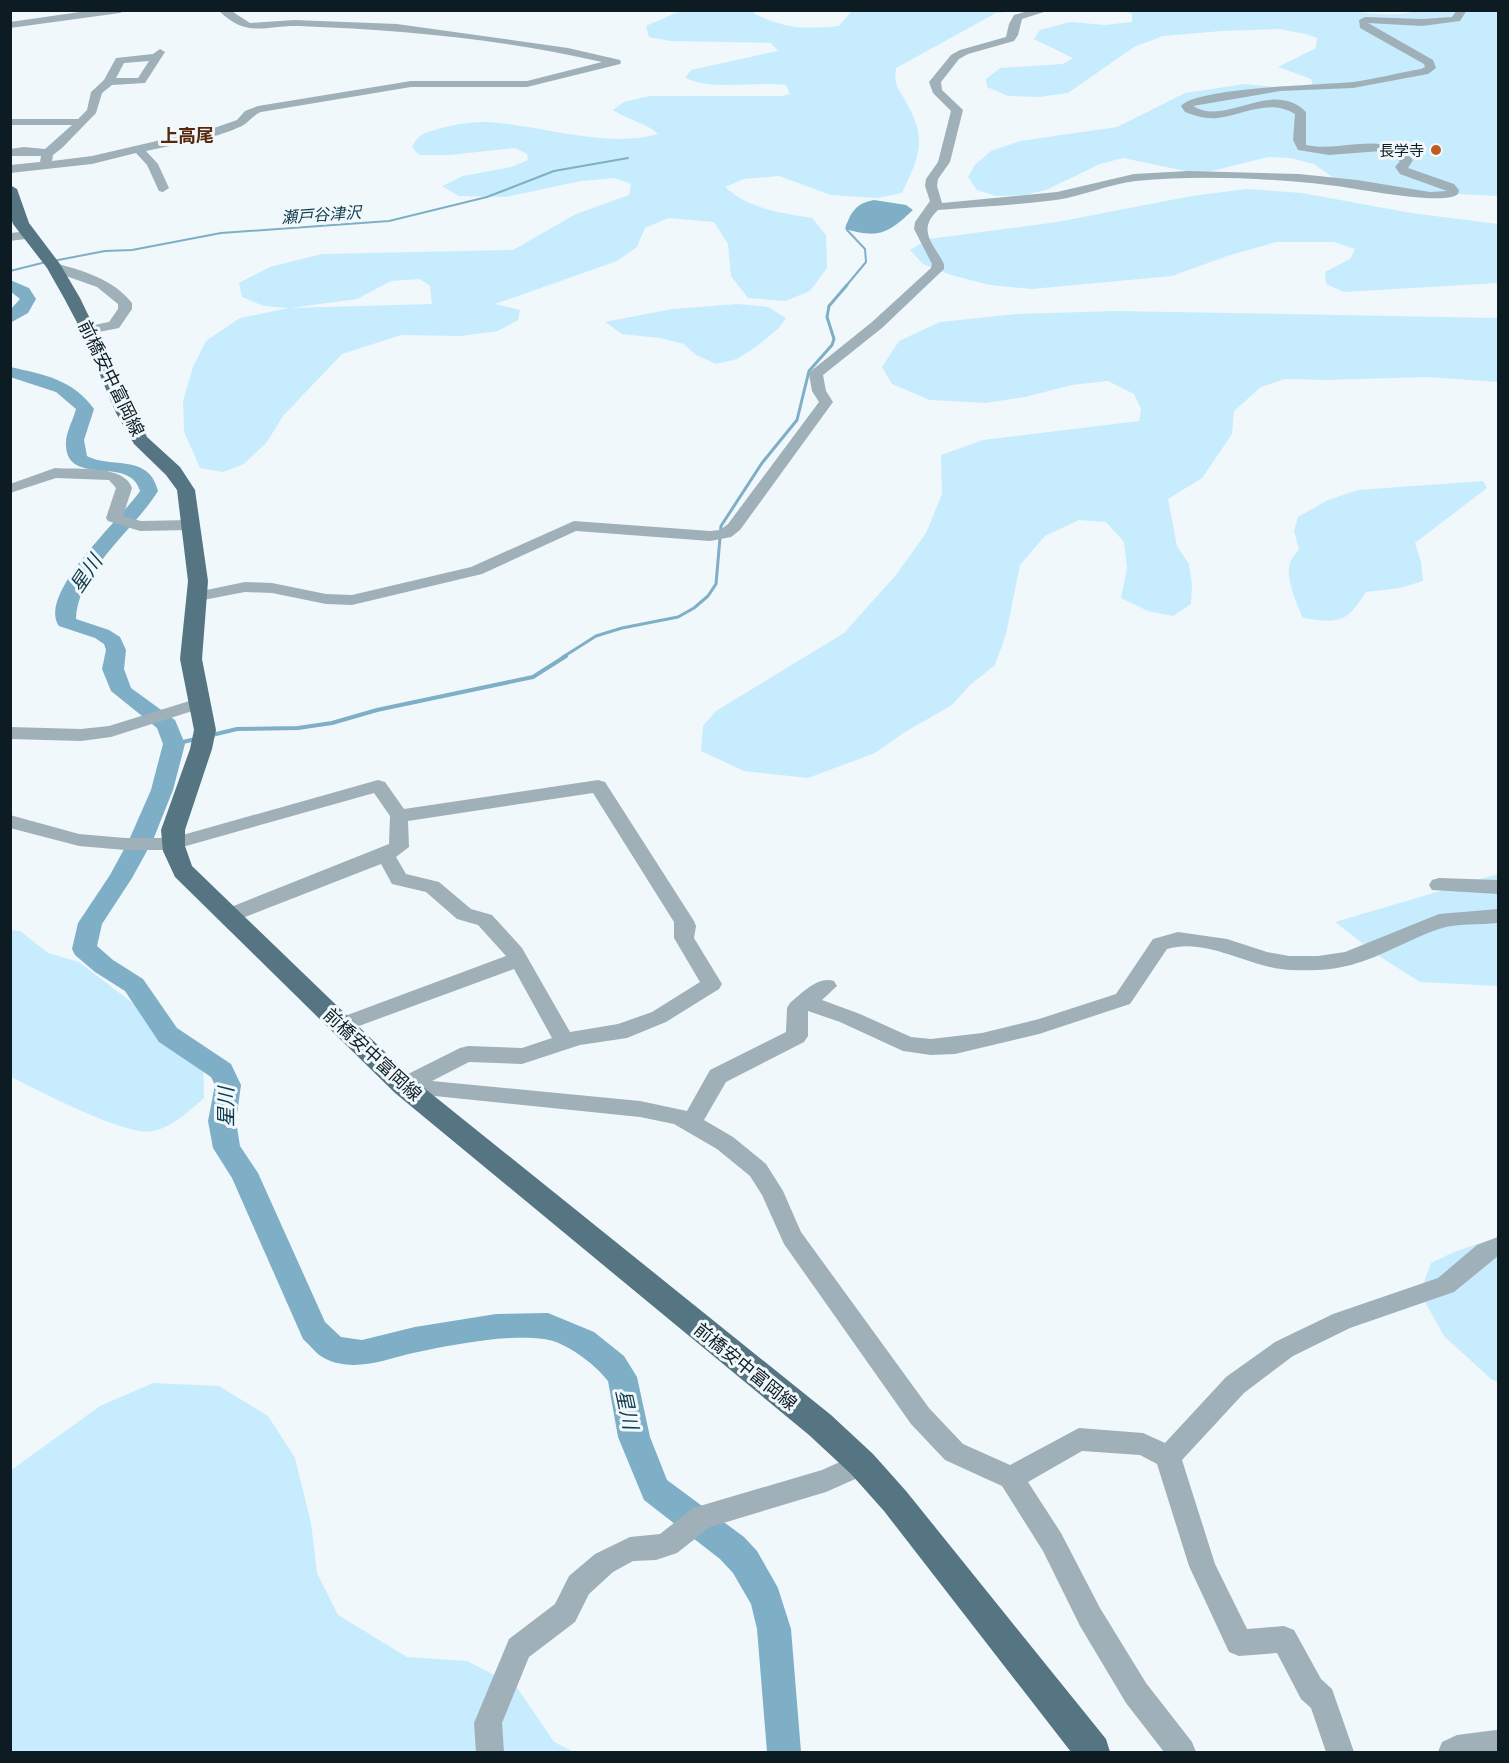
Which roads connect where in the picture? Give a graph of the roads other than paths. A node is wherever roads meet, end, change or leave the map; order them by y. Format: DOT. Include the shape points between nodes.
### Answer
graph roads {
  1 [pos="120,10"];
  2 [pos="223,10"];
  3 [pos="1045,10"];
  4 [pos="1462,10"];
  5 [pos="10,25"];
  6 [pos="109,82"];
  7 [pos="10,122"];
  8 [pos="81,122"];
  9 [pos="138,149"];
  10 [pos="10,153"];
  11 [pos="46,159"];
  12 [pos="10,169"];
  13 [pos="163,188"];
  14 [pos="10,189"];
  15 [pos="934,207"];
  16 [pos="29,235"];
  17 [pos="10,237"];
  18 [pos="54,267"];
  19 [pos="89,330"];
  20 [pos="10,489"];
  21 [pos="190,525"];
  22 [pos="198,596"];
  23 [pos="189,705"];
  24 [pos="10,733"];
  25 [pos="399,816"];
  26 [pos="10,821"];
  27 [pos="172,844"];
  28 [pos="385,855"];
  29 [pos="1439,885"];
  30 [pos="1498,887"];
  31 [pos="228,916"];
  32 [pos="1498,916"];
  33 [pos="518,960"];
  34 [pos="827,986"];
  35 [pos="805,1002"];
  36 [pos="341,1025"];
  37 [pos="565,1042"];
  38 [pos="404,1086"];
  39 [pos="691,1124"];
  40 [pos="1498,1246"];
  41 [pos="1168,1457"];
  42 [pos="861,1464"];
  43 [pos="1011,1478"];
  44 [pos="1498,1748"];
  45 [pos="490,1752"];
  46 [pos="1093,1752"];
  47 [pos="1181,1752"];
  48 [pos="1340,1752"];
  49 [pos="1452,1752"];
  1 -- 5 [label="street"];
  2 -- 9 [label="street" via="249,26 386,26 568,51 616,62 527,84 411,84 258,109 232,126"];
  3 -- 15 [label="street" via="1018,17 1010,39 955,57 935,82 937,91 957,110 944,162 932,179"];
  4 -- 15 [label="street" via="1456,19 1439,22 1363,22 1429,62 1431,68 1424,72 1353,84 1280,88 1187,106 1205,117 1260,105 1290,106 1300,112 1298,139 1302,148 1317,152 1389,148 1407,160 1401,167 1404,171 1450,187 1452,194 1447,196 1299,178 1188,175 1134,178 1058,196"];
  6 -- 6 [label="street" via="120,60 158,55 141,81"];
  6 -- 8 [label="street" via="97,92 92,111"];
  7 -- 8 [label="street"];
  8 -- 11 [label="street"];
  9 -- 11 [label="street" via="92,159"];
  9 -- 13 [label="street" via="152,164"];
  10 -- 11 [label="street" via="24,151"];
  11 -- 12 [label="street"];
  14 -- 16 [label="main road, 前橋安中富岡線" via="17,214"];
  15 -- 22 [label="street" via="923,216 920,227 937,269 816,374 826,402 725,534 699,536 574,526 476,571 352,600 244,587"];
  16 -- 17 [label="street"];
  16 -- 18 [label="main road, 前橋安中富岡線"];
  18 -- 19 [label="main road, 前橋安中富岡線"];
  18 -- 19 [label="street" via="97,281 125,303 114,325"];
  19 -- 21 [label="main road, 前橋安中富岡線" via="140,440 173,471 186,490"];
  20 -- 21 [label="street" via="55,473 111,476 123,483 125,495 114,518 140,526"];
  21 -- 22 [label="main road, 前橋安中富岡線"];
  22 -- 23 [label="main road, 前橋安中富岡線"];
  23 -- 24 [label="street" via="111,731 81,735"];
  23 -- 27 [label="main road, 前橋安中富岡線" via="205,730 204,740 177,817"];
  25 -- 27 [label="street" via="378,786"];
  25 -- 28 [label="street" via="399,847"];
  25 -- 37 [label="street" via="598,786 684,921 684,938 712,984 659,1017 620,1032"];
  26 -- 27 [label="street" via="79,840"];
  27 -- 31 [label="main road, 前橋安中富岡線" via="183,871"];
  28 -- 31 [label="street"];
  28 -- 33 [label="street" via="399,879 432,887 464,914 485,920"];
  29 -- 30 [label="street"];
  31 -- 36 [label="main road, 前橋安中富岡線"];
  32 -- 35 [label="street" via="1439,921 1359,956 1318,963 1264,959 1227,946 1178,939 1160,944 1123,999 1017,1032 956,1046 912,1046"];
  33 -- 36 [label="street"];
  33 -- 37 [label="street"];
  34 -- 35 [label="street"];
  35 -- 39 [label="street" via="797,1008 797,1036 718,1076"];
  36 -- 38 [label="main road, 前橋安中富岡線"];
  37 -- 38 [label="street" via="522,1056 468,1054"];
  38 -- 39 [label="street" via="640,1109 679,1117"];
  38 -- 42 [label="main road, 前橋安中富岡線" via="820,1425"];
  39 -- 43 [label="street" via="725,1143 758,1170 792,1237 920,1416 954,1452"];
  40 -- 41 [label="street" via="1446,1285 1342,1321 1284,1349 1235,1385"];
  41 -- 43 [label="street" via="1143,1444 1079,1439"];
  41 -- 48 [label="street" via="1202,1566 1239,1642 1284,1639 1311,1689 1322,1699"];
  42 -- 45 [label="street" via="826,1480 702,1517 668,1544 630,1549 604,1563 579,1585 565,1613 519,1648 488,1723"];
  42 -- 46 [label="main road, 前橋安中富岡線" via="895,1501"];
  43 -- 47 [label="street" via="1052,1542 1090,1617 1136,1693"];
  44 -- 49 [label="street" via="1496,1744"];
}
